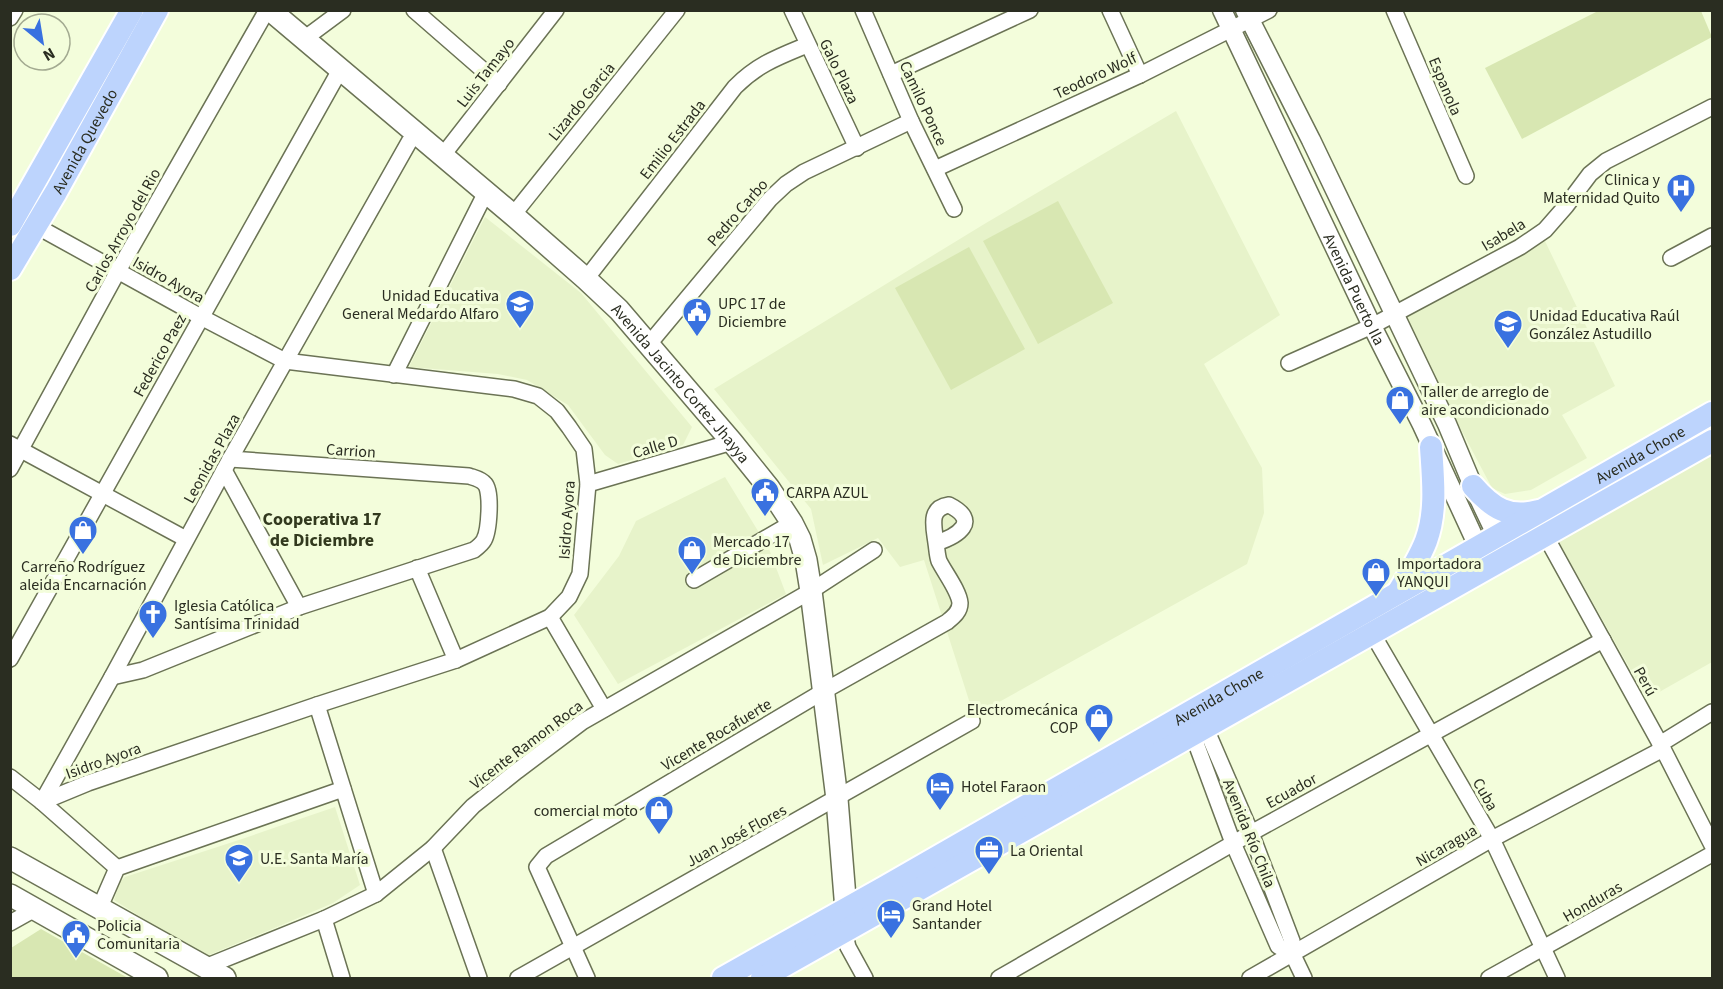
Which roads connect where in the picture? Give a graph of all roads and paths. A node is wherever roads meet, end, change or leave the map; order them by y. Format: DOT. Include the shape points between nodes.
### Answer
graph roads {
  1 [pos="15,10"];
  2 [pos="132,10"];
  3 [pos="157,10"];
  4 [pos="269,10"];
  5 [pos="344,10"];
  6 [pos="414,10"];
  7 [pos="556,10"];
  8 [pos="677,10"];
  9 [pos="792,10"];
  10 [pos="863,10"];
  11 [pos="1030,10"];
  12 [pos="1110,10"];
  13 [pos="1222,10"];
  14 [pos="1269,10"];
  15 [pos="1394,10"];
  16 [pos="1248,15"];
  17 [pos="10,18"];
  18 [pos="1231,28"];
  19 [pos="304,39"];
  20 [pos="807,45"];
  21 [pos="340,70"];
  22 [pos="891,74"];
  23 [pos="1140,75"];
  24 [pos="500,84"];
  25 [pos="1713,107"];
  26 [pos="911,121"];
  27 [pos="416,134"];
  28 [pos="856,148"];
  29 [pos="443,155"];
  30 [pos="935,169"];
  31 [pos="1466,176"];
  32 [pos="487,193"];
  33 [pos="954,210"];
  34 [pos="513,215"];
  35 [pos="18,220"];
  36 [pos="1713,236"];
  37 [pos="1671,258"];
  38 [pos="10,269"];
  39 [pos="118,271"];
  40 [pos="586,279"];
  41 [pos="1394,315"];
  42 [pos="201,317"];
  43 [pos="1372,326"];
  44 [pos="649,344"];
  45 [pos="285,361"];
  46 [pos="1289,363"];
  47 [pos="394,375"];
  48 [pos="1713,413"];
  49 [pos="1713,441"];
  50 [pos="732,442"];
  51 [pos="16,447"];
  52 [pos="1431,447"];
  53 [pos="227,465"];
  54 [pos="10,469"];
  55 [pos="588,484"];
  56 [pos="1473,486"];
  57 [pos="104,493"];
  58 [pos="1543,510"];
  59 [pos="792,523"];
  60 [pos="1545,535"];
  61 [pos="186,539"];
  62 [pos="1488,542"];
  63 [pos="936,543"];
  64 [pos="874,550"];
  65 [pos="1497,562"];
  66 [pos="417,568"];
  67 [pos="694,580"];
  68 [pos="811,591"];
  69 [pos="1399,593"];
  70 [pos="299,607"];
  71 [pos="550,617"];
  72 [pos="1372,633"];
  73 [pos="1603,640"];
  74 [pos="10,659"];
  75 [pos="456,660"];
  76 [pos="112,677"];
  77 [pos="824,691"];
  78 [pos="317,705"];
  79 [pos="604,709"];
  80 [pos="1713,712"];
  81 [pos="972,721"];
  82 [pos="1193,723"];
  83 [pos="1431,734"];
  84 [pos="1662,747"];
  85 [pos="10,777"];
  86 [pos="344,789"];
  87 [pos="837,799"];
  88 [pos="42,802"];
  89 [pos="1251,833"];
  90 [pos="1492,839"];
  91 [pos="1233,843"];
  92 [pos="1713,845"];
  93 [pos="433,848"];
  94 [pos="1713,854"];
  95 [pos="10,858"];
  96 [pos="117,868"];
  97 [pos="376,894"];
  98 [pos="10,895"];
  99 [pos="100,907"];
  100 [pos="35,909"];
  101 [pos="324,919"];
  102 [pos="845,921"];
  103 [pos="10,923"];
  104 [pos="573,947"];
  105 [pos="1543,950"];
  106 [pos="1293,955"];
  107 [pos="205,967"];
  108 [pos="157,978"];
  109 [pos="225,978"];
  110 [pos="342,978"];
  111 [pos="479,978"];
  112 [pos="518,978"];
  113 [pos="587,978"];
  114 [pos="723,978"];
  115 [pos="762,978"];
  116 [pos="865,978"];
  117 [pos="999,978"];
  118 [pos="1250,978"];
  119 [pos="1304,978"];
  120 [pos="1489,978"];
  121 [pos="1557,978"];
  1 -- 17 [label="street"];
  2 -- 35 [label="main road, Avenida Quevedo"];
  3 -- 35 [label="main road, Avenida Quevedo" via="56,192"];
  4 -- 19 [label="main road, Avenida Jacinto Cortez Jhayya"];
  4 -- 39 [label="street, Carlos Arroyo del Rio"];
  5 -- 19 [label="street"];
  6 -- 24 [label="street"];
  7 -- 24 [label="street, Luis Tamayo"];
  8 -- 34 [label="street, Lizardo Garcia"];
  9 -- 20 [label="street, Galo Plaza"];
  10 -- 22 [label="street, Camilo Ponce"];
  11 -- 22 [label="street"];
  12 -- 23 [label="street"];
  13 -- 18 [label="street, Avenida Puerto Ila"];
  14 -- 16 [label="street, Teodoro Wolf"];
  15 -- 31 [label="street, Espanola"];
  16 -- 18 [label="street, Teodoro Wolf"];
  16 -- 41 [label="street, Avenida Puerto Ila"];
  18 -- 23 [label="street, Teodoro Wolf"];
  18 -- 43 [label="street, Avenida Puerto Ila"];
  19 -- 21 [label="main road, Avenida Jacinto Cortez Jhayya"];
  20 -- 28 [label="street, Galo Plaza"];
  20 -- 40 [label="street, Emilio Estrada" via="766,63 735,87"];
  21 -- 27 [label="main road, Avenida Jacinto Cortez Jhayya"];
  21 -- 42 [label="street, Federico Paez"];
  22 -- 26 [label="street, Camilo Ponce"];
  23 -- 30 [label="street, Teodoro Wolf"];
  24 -- 29 [label="street, Luis Tamayo"];
  25 -- 41 [label="street, Isabela" via="1606,161 1590,174 1545,230"];
  26 -- 28 [label="street, Pedro Carbo"];
  26 -- 30 [label="street, Camilo Ponce"];
  27 -- 29 [label="main road, Avenida Jacinto Cortez Jhayya"];
  27 -- 45 [label="street, Leonidas Plaza"];
  28 -- 44 [label="street, Pedro Carbo" via="786,184"];
  29 -- 32 [label="main road, Avenida Jacinto Cortez Jhayya"];
  30 -- 33 [label="street, Camilo Ponce"];
  32 -- 34 [label="main road, Avenida Jacinto Cortez Jhayya"];
  32 -- 47 [label="street"];
  34 -- 40 [label="main road, Avenida Jacinto Cortez Jhayya"];
  35 -- 38 [label="main road, Avenida Quevedo"];
  35 -- 39 [label="street, Isidro Ayora"];
  36 -- 37 [label="street"];
  39 -- 42 [label="street, Isidro Ayora"];
  39 -- 51 [label="street, Carlos Arroyo del Rio"];
  40 -- 44 [label="main road, Avenida Jacinto Cortez Jhayya"];
  41 -- 43 [label="street, Isabela"];
  41 -- 56 [label="street, Avenida Puerto Ila"];
  42 -- 45 [label="street, Isidro Ayora"];
  42 -- 57 [label="street, Federico Paez"];
  43 -- 46 [label="street, Isabela"];
  43 -- 52 [label="street, Avenida Puerto Ila"];
  44 -- 50 [label="main road, Avenida Jacinto Cortez Jhayya"];
  45 -- 47 [label="street, Isidro Ayora"];
  45 -- 53 [label="street, Leonidas Plaza"];
  47 -- 55 [label="street, Isidro Ayora" via="514,389 538,396 556,411 584,449"];
  48 -- 58 [label="main road, Avenida Chone"];
  49 -- 60 [label="main road, Avenida Chone"];
  50 -- 55 [label="street, Calle D"];
  50 -- 59 [label="main road, Avenida Jacinto Cortez Jhayya"];
  51 -- 54 [label="street, Carlos Arroyo del Rio"];
  51 -- 57 [label="street"];
  52 -- 62 [label="street, Avenida Puerto Ila"];
  52 -- 69 [label="main road" via="1431,525"];
  53 -- 61 [label="street, Leonidas Plaza"];
  53 -- 66 [label="street, Carrion" via="478,478 489,493 484,540 474,550"];
  53 -- 70 [label="street"];
  55 -- 71 [label="street, Isidro Ayora" via="580,574 569,597"];
  56 -- 58 [label="main road" via="1502,510 1525,515"];
  56 -- 62 [label="street, Avenida Puerto Ila"];
  57 -- 61 [label="street"];
  57 -- 74 [label="street, Federico Paez"];
  58 -- 62 [label="main road, Avenida Chone"];
  59 -- 67 [label="street"];
  59 -- 68 [label="main road, Avenida Jacinto Cortez Jhayya" via="806,560"];
  60 -- 65 [label="main road, Avenida Chone"];
  60 -- 73 [label="street, Perú"];
  61 -- 76 [label="street, Leonidas Plaza"];
  62 -- 65 [label="street, Avenida Puerto Ila"];
  62 -- 69 [label="main road, Avenida Chone"];
  63 -- 77 [label="street, Vicente Rocafuerte" via="938,559 958,597 960,606 956,614"];
  64 -- 68 [label="street, Vicente Ramon Roca"];
  65 -- 72 [label="main road, Avenida Chone"];
  66 -- 70 [label="street"];
  66 -- 75 [label="street"];
  68 -- 77 [label="main road, Avenida Jacinto Cortez Jhayya"];
  68 -- 79 [label="street, Vicente Ramon Roca"];
  69 -- 82 [label="main road, Avenida Chone"];
  70 -- 76 [label="street" via="143,670"];
  71 -- 75 [label="street, Isidro Ayora"];
  71 -- 79 [label="street"];
  72 -- 82 [label="main road, Avenida Chone"];
  72 -- 83 [label="street, Cuba"];
  73 -- 83 [label="street, Ecuador"];
  73 -- 84 [label="street, Perú"];
  75 -- 78 [label="street, Isidro Ayora"];
  76 -- 88 [label="street, Leonidas Plaza"];
  77 -- 87 [label="main road, Avenida Jacinto Cortez Jhayya"];
  77 -- 104 [label="street, Vicente Rocafuerte" via="546,856 537,867"];
  78 -- 86 [label="street"];
  78 -- 88 [label="street, Isidro Ayora"];
  79 -- 93 [label="street, Vicente Ramon Roca" via="473,806"];
  80 -- 84 [label="street, Nicaragua"];
  81 -- 87 [label="street, Juan José Flores"];
  82 -- 89 [label="street, Avenida Río Chila"];
  82 -- 91 [label="street, Avenida Río Chila" via="1197,746"];
  82 -- 102 [label="main road, Avenida Chone"];
  83 -- 89 [label="street, Ecuador"];
  83 -- 90 [label="street, Cuba"];
  84 -- 90 [label="street, Nicaragua"];
  84 -- 92 [label="street, Perú"];
  85 -- 88 [label="street"];
  86 -- 96 [label="street"];
  86 -- 97 [label="street"];
  87 -- 102 [label="main road, Avenida Jacinto Cortez Jhayya"];
  87 -- 104 [label="street, Juan José Flores"];
  88 -- 96 [label="street"];
  89 -- 91 [label="street, Ecuador"];
  89 -- 106 [label="street, Avenida Río Chila" via="1292,941"];
  90 -- 105 [label="street, Cuba"];
  90 -- 106 [label="street, Nicaragua"];
  91 -- 106 [label="street, Avenida Río Chila" via="1278,946"];
  91 -- 117 [label="street, Ecuador"];
  93 -- 97 [label="street, Vicente Ramon Roca"];
  93 -- 111 [label="street"];
  94 -- 105 [label="street, Honduras"];
  95 -- 99 [label="main road"];
  96 -- 99 [label="street"];
  97 -- 101 [label="street, Vicente Ramon Roca"];
  98 -- 100 [label="main road"];
  99 -- 107 [label="main road"];
  100 -- 103 [label="street"];
  100 -- 108 [label="main road"];
  101 -- 107 [label="street, Vicente Ramon Roca"];
  101 -- 110 [label="street"];
  102 -- 114 [label="main road, Avenida Chone"];
  102 -- 115 [label="main road, Avenida Chone"];
  102 -- 116 [label="street" via="848,947"];
  104 -- 112 [label="street, Juan José Flores"];
  104 -- 113 [label="street, Vicente Rocafuerte"];
  105 -- 120 [label="street, Honduras"];
  105 -- 121 [label="street, Cuba"];
  106 -- 118 [label="street, Nicaragua"];
  106 -- 119 [label="street, Avenida Río Chila"];
  107 -- 109 [label="main road"];
}
